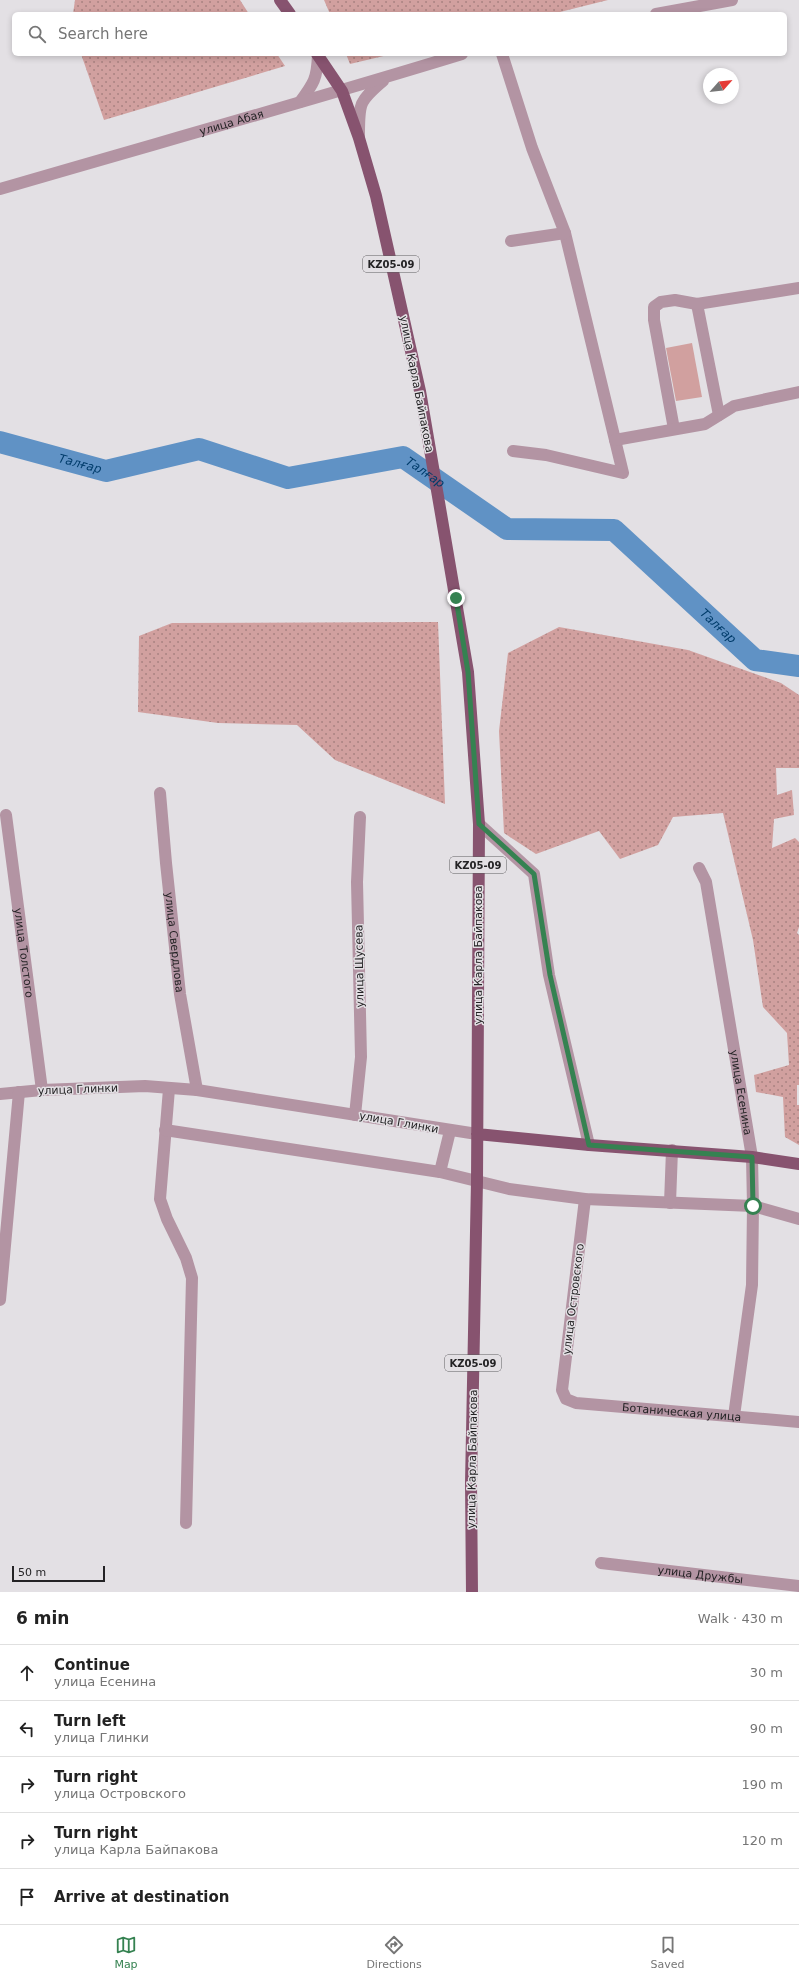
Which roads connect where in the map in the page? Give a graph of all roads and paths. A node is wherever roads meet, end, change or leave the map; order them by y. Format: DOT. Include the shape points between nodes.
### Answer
graph roads {
  1 [pos="280,0"];
  2 [pos="732,0"];
  3 [pos="289,12"];
  4 [pos="667,12"];
  5 [pos="317,56"];
  6 [pos="318,56"];
  7 [pos="456,56"];
  8 [pos="503,56"];
  9 [pos="388,77"];
  10 [pos="342,91"];
  11 [pos="300,102"];
  12 [pos="359,138"];
  13 [pos="0,189"];
  14 [pos="565,233"];
  15 [pos="511,241"];
  16 [pos="799,288"];
  17 [pos="697,304"];
  18 [pos="799,392"];
  19 [pos="718,415"];
  20 [pos="674,429"];
  21 [pos="615,440"];
  22 [pos="514,451"];
  23 [pos="160,793"];
  24 [pos="6,815"];
  25 [pos="360,817"];
  26 [pos="479,824"];
  27 [pos="699,868"];
  28 [pos="169,1089"];
  29 [pos="42,1090"];
  30 [pos="197,1090"];
  31 [pos="19,1092"];
  32 [pos="0,1094"];
  33 [pos="355,1115"];
  34 [pos="165,1130"];
  35 [pos="450,1131"];
  36 [pos="477,1134"];
  37 [pos="589,1145"];
  38 [pos="672,1150"];
  39 [pos="752,1157"];
  40 [pos="799,1164"];
  41 [pos="440,1172"];
  42 [pos="477,1181"];
  43 [pos="585,1199"];
  44 [pos="670,1203"];
  45 [pos="753,1206"];
  46 [pos="799,1219"];
  47 [pos="0,1300"];
  48 [pos="566,1399"];
  49 [pos="734,1416"];
  50 [pos="799,1422"];
  51 [pos="186,1523"];
  52 [pos="601,1563"];
  53 [pos="799,1586"];
  54 [pos="472,1592"];
  1 -- 3 [label="main road"];
  2 -- 4 [label="street"];
  5 -- 11 [label="street" via="317,75"];
  6 -- 10 [label="main road, KZ05-09"];
  7 -- 9 [label="street, улица Абая"];
  8 -- 14 [label="street" via="532,148"];
  9 -- 10 [label="street, улица Абая"];
  9 -- 12 [label="street" via="365,96 359,110"];
  10 -- 11 [label="street, улица Абая"];
  10 -- 12 [label="main road, KZ05-09"];
  11 -- 13 [label="street, улица Абая"];
  12 -- 26 [label="main road, улица Карла Байпакова / KZ05-09" via="376,196 420,391 468,672"];
  14 -- 15 [label="street"];
  14 -- 21 [label="street"];
  16 -- 17 [label="street"];
  17 -- 19 [label="street"];
  17 -- 20 [label="street" via="675,300 661,302 654,307 654,320"];
  18 -- 19 [label="street" via="734,406"];
  19 -- 20 [label="street" via="705,424"];
  20 -- 21 [label="street"];
  21 -- 22 [label="street" via="623,473 546,454"];
  23 -- 30 [label="street, улица Свердлова" via="180,994"];
  24 -- 29 [label="street, улица Толстого"];
  25 -- 33 [label="street, улица Щусева" via="357,882 361,1057"];
  26 -- 36 [label="main road, улица Карла Байпакова / KZ05-09"];
  26 -- 37 [label="street" via="534,874 550,975"];
  27 -- 39 [label="street, улица Есенина" via="706,882"];
  28 -- 29 [label="street, улица Глинки" via="145,1086"];
  28 -- 30 [label="street, улица Глинки"];
  28 -- 34 [label="street"];
  29 -- 31 [label="street, улица Глинки"];
  30 -- 33 [label="street, улица Глинки"];
  31 -- 32 [label="street, улица Глинки"];
  31 -- 47 [label="street"];
  33 -- 35 [label="street, улица Глинки"];
  34 -- 41 [label="street"];
  34 -- 51 [label="street" via="160,1199 192,1278"];
  35 -- 36 [label="street, улица Глинки"];
  35 -- 41 [label="street"];
  36 -- 37 [label="main road, улица Глинки"];
  36 -- 42 [label="main road, улица Карла Байпакова / KZ05-09"];
  37 -- 38 [label="main road, улица Глинки"];
  38 -- 39 [label="main road, улица Глинки"];
  38 -- 44 [label="street"];
  39 -- 40 [label="main road, улица Глинки"];
  39 -- 45 [label="street, улица Есенина"];
  41 -- 42 [label="street"];
  42 -- 43 [label="street" via="509,1189"];
  42 -- 54 [label="main road, улица Карла Байпакова / KZ05-09" via="471,1483"];
  43 -- 44 [label="street"];
  43 -- 48 [label="street, улица Островского" via="562,1390"];
  44 -- 45 [label="street"];
  45 -- 46 [label="street"];
  45 -- 49 [label="street, улица Есенина" via="752,1285"];
  48 -- 49 [label="street, Ботаническая улица" via="576,1403"];
  49 -- 50 [label="street, Ботаническая улица"];
  52 -- 53 [label="street, улица Дружбы"];
}
